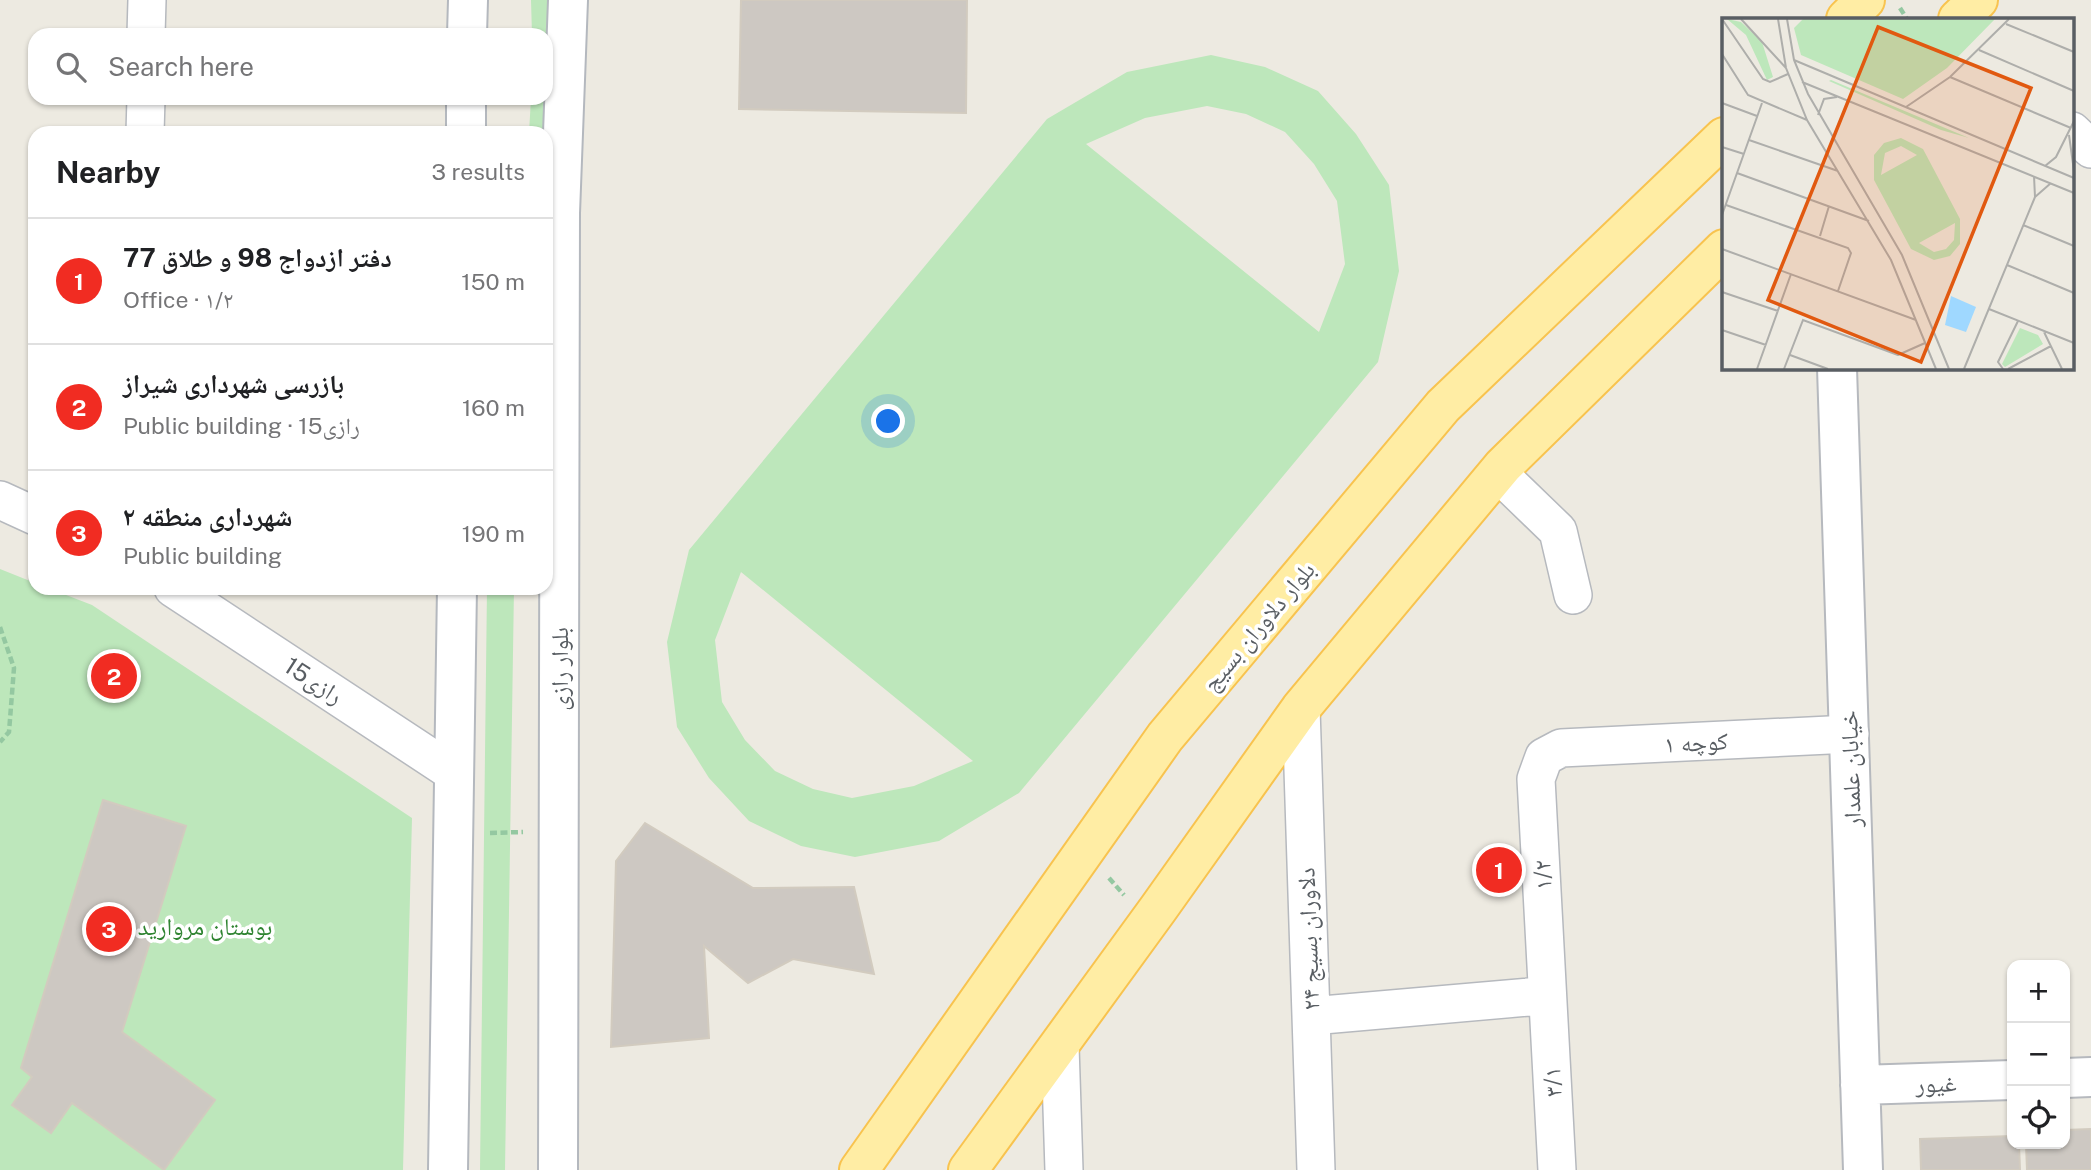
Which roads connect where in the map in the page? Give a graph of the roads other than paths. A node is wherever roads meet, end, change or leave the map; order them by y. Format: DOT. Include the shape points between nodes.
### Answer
graph roads {
  1 [pos="147,0"];
  2 [pos="468,0"];
  3 [pos="568,0"];
  4 [pos="1865,0"];
  5 [pos="1978,0"];
  6 [pos="1847,18"];
  7 [pos="1959,18"];
  8 [pos="146,28"];
  9 [pos="467,28"];
  10 [pos="146,105"];
  11 [pos="466,105"];
  12 [pos="145,126"];
  13 [pos="466,126"];
  14 [pos="2074,133"];
  15 [pos="1722,139"];
  16 [pos="2091,149"];
  17 [pos="553,213"];
  18 [pos="1722,251"];
  19 [pos="1838,369"];
  20 [pos="1498,473"];
  21 [pos="0,500"];
  22 [pos="28,513"];
  23 [pos="184,595"];
  24 [pos="457,595"];
  25 [pos="1573,596"];
  26 [pos="1301,708"];
  27 [pos="1850,734"];
  28 [pos="1544,757"];
  29 [pos="454,773"];
  30 [pos="1539,996"];
  31 [pos="1311,1016"];
  32 [pos="1060,1045"];
  33 [pos="2091,1077"];
  34 [pos="2070,1078"];
  35 [pos="2007,1080"];
  36 [pos="1860,1086"];
  37 [pos="448,1170"];
  38 [pos="558,1170"];
  39 [pos="859,1170"];
  40 [pos="968,1170"];
  41 [pos="1065,1170"];
  42 [pos="1316,1170"];
  43 [pos="1557,1170"];
  44 [pos="1863,1170"];
  1 -- 8 [label="street"];
  2 -- 9 [label="main road"];
  3 -- 17 [label="main road, بلوار رازی"];
  4 -- 6 [label="main road"];
  5 -- 7 [label="main road"];
  10 -- 12 [label="street"];
  11 -- 13 [label="main road"];
  14 -- 16 [label="street"];
  15 -- 39 [label="main road, بلوار دلاوران بسیج" via="1443,406 1165,737"];
  17 -- 38 [label="main road, بلوار رازی"];
  18 -- 20 [label="main road"];
  19 -- 27 [label="main road, خیابان علمدار"];
  20 -- 25 [label="street" via="1558,531"];
  20 -- 26 [label="main road"];
  21 -- 22 [label="street"];
  23 -- 29 [label="street, 15رازی"];
  24 -- 29 [label="main road"];
  26 -- 31 [label="street, دلاوران بسیج ۲۴"];
  26 -- 32 [label="main road"];
  27 -- 28 [label="street, کوچه ۱" via="1560,748"];
  27 -- 36 [label="main road, خیابان علمدار"];
  28 -- 30 [label="street, ۱/۲" via="1536,779"];
  29 -- 37 [label="main road"];
  30 -- 31 [label="street"];
  30 -- 43 [label="street, ۳/۱"];
  31 -- 42 [label="street, دلاوران بسیج ۲۴"];
  32 -- 40 [label="main road"];
  32 -- 41 [label="street"];
  33 -- 34 [label="main road"];
  35 -- 36 [label="main road, غیور"];
  36 -- 44 [label="main road, خیابان علمدار"];
}
